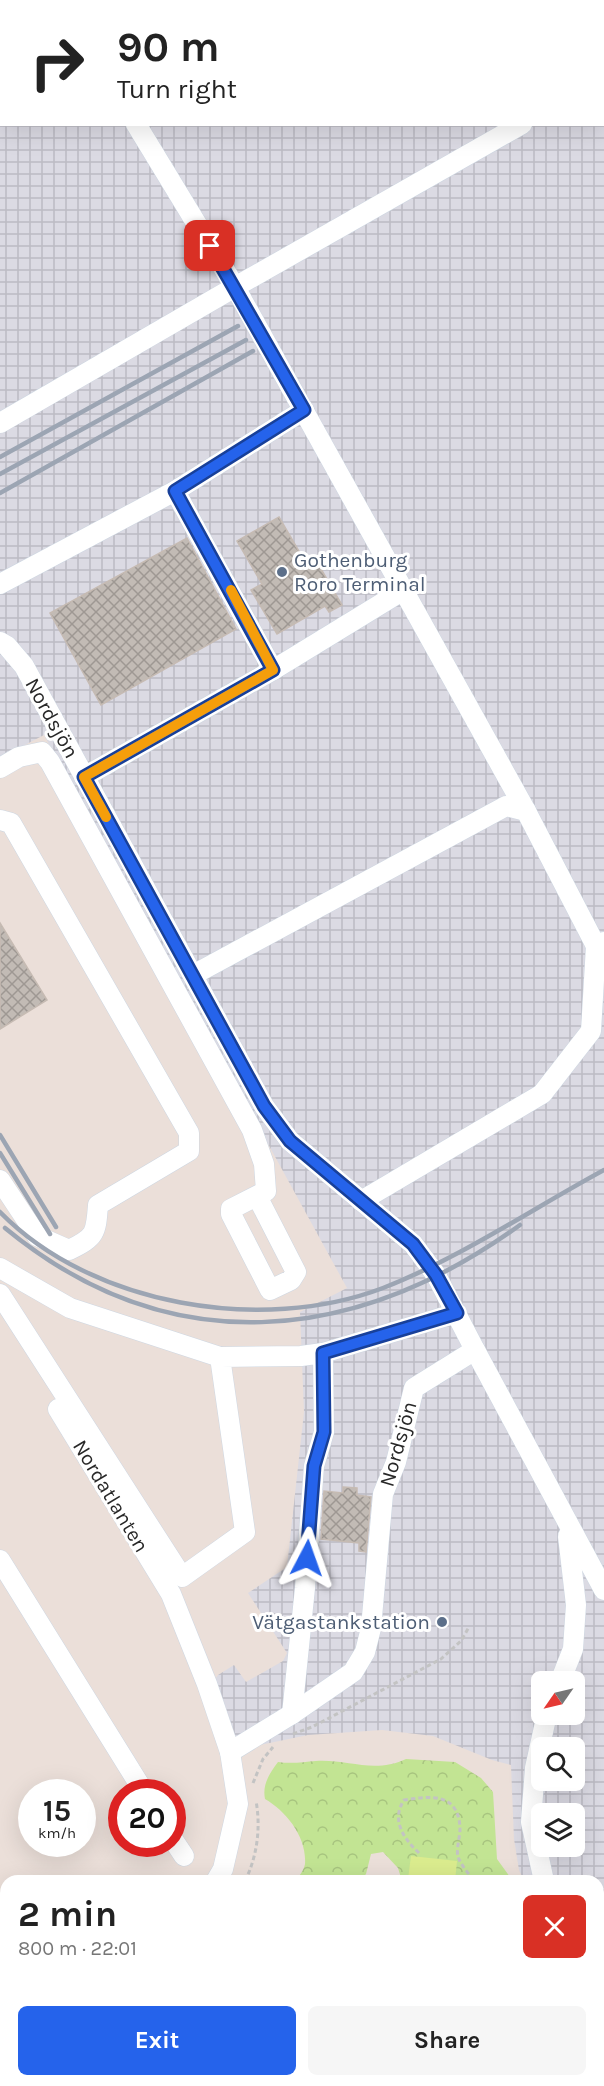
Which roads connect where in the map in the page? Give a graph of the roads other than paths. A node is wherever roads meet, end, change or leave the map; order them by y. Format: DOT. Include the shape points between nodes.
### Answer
graph roads {
  1 [pos="137,126"];
  2 [pos="518,126"];
  3 [pos="235,287"];
  4 [pos="304,410"];
  5 [pos="0,423"];
  6 [pos="175,491"];
  7 [pos="0,584"];
  8 [pos="402,591"];
  9 [pos="0,642"];
  10 [pos="273,670"];
  11 [pos="0,768"];
  12 [pos="84,777"];
  13 [pos="510,797"];
  14 [pos="0,820"];
  15 [pos="600,944"];
  16 [pos="193,975"];
  17 [pos="0,1180"];
  18 [pos="257,1196"];
  19 [pos="361,1202"];
  20 [pos="0,1268"];
  21 [pos="0,1294"];
  22 [pos="457,1313"];
  23 [pos="0,1314"];
  24 [pos="475,1350"];
  25 [pos="323,1353"];
  26 [pos="220,1357"];
  27 [pos="565,1521"];
  28 [pos="0,1560"];
  29 [pos="604,1590"];
  30 [pos="564,1671"];
  31 [pos="292,1714"];
  32 [pos="545,1725"];
  33 [pos="230,1752"];
  34 [pos="136,1779"];
  35 [pos="220,1875"];
  36 [pos="543,1875"];
  1 -- 3 [label="street"];
  2 -- 3 [label="street"];
  3 -- 4 [label="street"];
  3 -- 5 [label="street"];
  4 -- 6 [label="street"];
  4 -- 8 [label="street"];
  6 -- 7 [label="street"];
  6 -- 10 [label="street"];
  8 -- 10 [label="street"];
  8 -- 13 [label="street"];
  9 -- 12 [label="street, Nordsjön" via="24,666"];
  10 -- 12 [label="street"];
  11 -- 18 [label="street" via="34,751 42,752 50,762 252,1130 264,1164 266,1191"];
  12 -- 16 [label="street, Nordsjön"];
  13 -- 15 [label="street" via="526,811"];
  13 -- 16 [label="street"];
  14 -- 17 [label="street" via="11,823 189,1133 191,1143 189,1152 98,1204 96,1230 88,1241 69,1250 37,1236"];
  15 -- 19 [label="street" via="591,1031 542,1094"];
  16 -- 19 [label="street, Nordsjön" via="264,1106 290,1141"];
  19 -- 22 [label="street, Nordsjön" via="413,1244"];
  20 -- 26 [label="street" via="70,1308"];
  21 -- 26 [label="street" via="182,1576 245,1532"];
  22 -- 24 [label="street, Nordsjön"];
  22 -- 25 [label="street"];
  23 -- 33 [label="street, Nordatlanten" via="171,1594"];
  24 -- 27 [label="street"];
  24 -- 31 [label="street, Nordsjön" via="414,1388 396,1462 383,1494 371,1628 364,1652 353,1672"];
  25 -- 26 [label="street"];
  25 -- 31 [label="street" via="324,1432 314,1466"];
  27 -- 29 [label="street"];
  27 -- 30 [label="street" via="576,1605 573,1649"];
  28 -- 34 [label="street"];
  31 -- 33 [label="street, Nordsjön"];
  32 -- 36 [label="street" via="535,1768 531,1822"];
  33 -- 35 [label="street, Nordatlanten" via="238,1804"];
}
